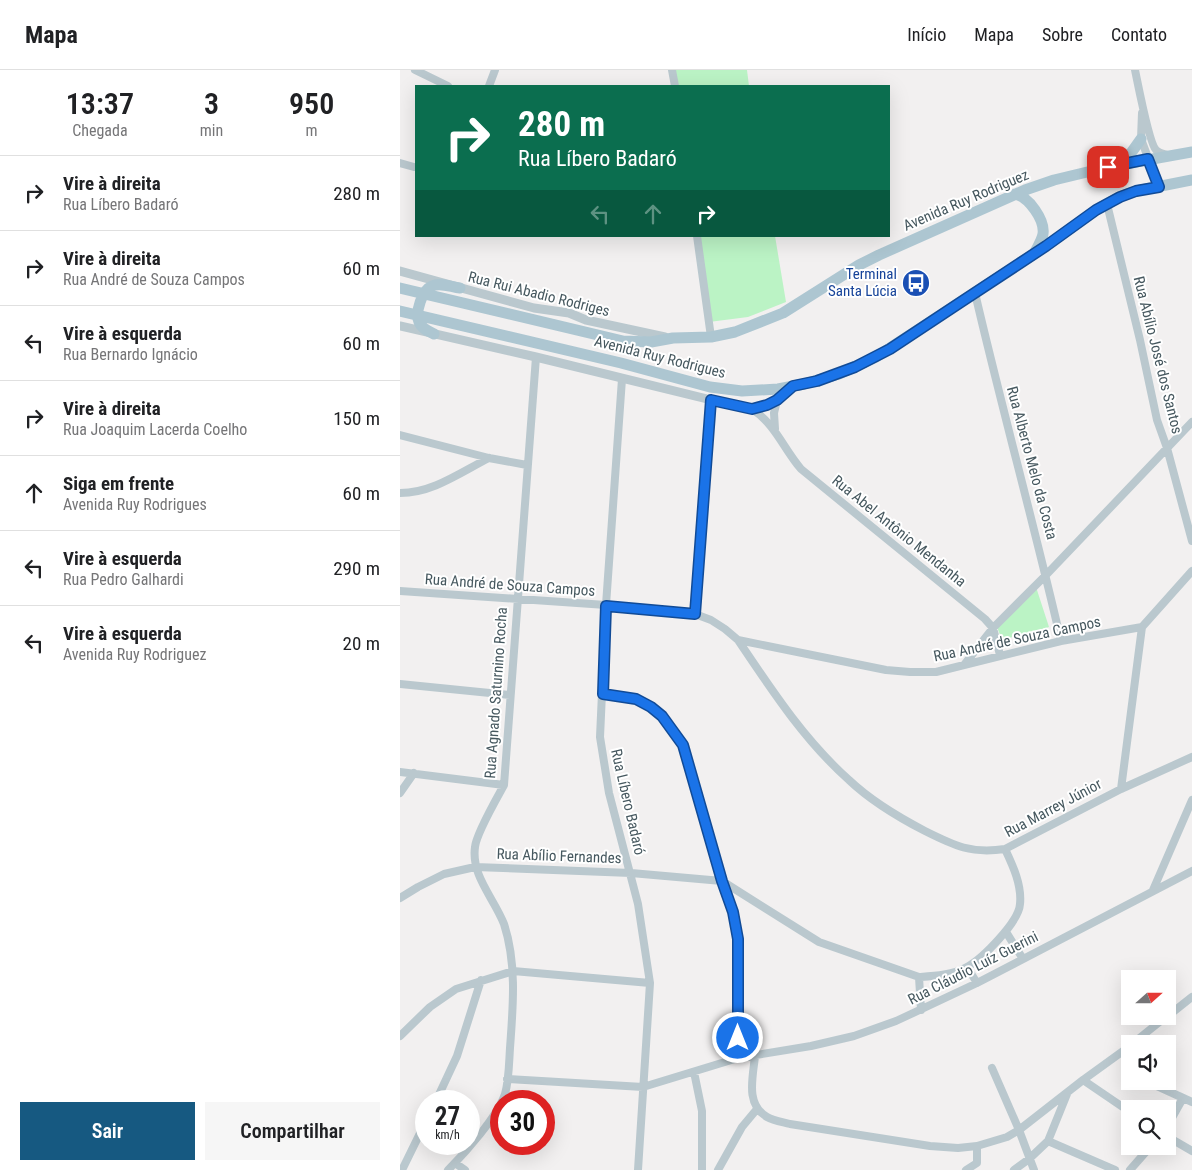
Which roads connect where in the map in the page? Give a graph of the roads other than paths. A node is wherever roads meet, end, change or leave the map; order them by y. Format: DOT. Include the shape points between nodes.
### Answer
graph roads {
  1 [pos="495,70"];
  2 [pos="672,70"];
  3 [pos="1135,70"];
  4 [pos="419,71"];
  5 [pos="446,85"];
  6 [pos="489,85"];
  7 [pos="675,85"];
  8 [pos="1143,108"];
  9 [pos="1141,139"];
  10 [pos="1192,152"];
  11 [pos="1170,155"];
  12 [pos="1148,159"];
  13 [pos="400,163"];
  14 [pos="414,167"];
  15 [pos="1108,167"];
  16 [pos="1192,180"];
  17 [pos="1159,187"];
  18 [pos="1016,194"];
  19 [pos="1107,204"];
  20 [pos="697,237"];
  21 [pos="1032,255"];
  22 [pos="400,271"];
  23 [pos="400,288"];
  24 [pos="460,288"];
  25 [pos="975,293"];
  26 [pos="424,294"];
  27 [pos="400,310"];
  28 [pos="418,314"];
  29 [pos="400,326"];
  30 [pos="434,334"];
  31 [pos="712,337"];
  32 [pos="673,338"];
  33 [pos="536,357"];
  34 [pos="622,379"];
  35 [pos="793,386"];
  36 [pos="711,400"];
  37 [pos="777,400"];
  38 [pos="752,409"];
  39 [pos="1192,422"];
  40 [pos="776,431"];
  41 [pos="400,435"];
  42 [pos="1168,448"];
  43 [pos="489,458"];
  44 [pos="527,465"];
  45 [pos="400,493"];
  46 [pos="1192,541"];
  47 [pos="1192,571"];
  48 [pos="1046,575"];
  49 [pos="400,592"];
  50 [pos="517,600"];
  51 [pos="606,606"];
  52 [pos="695,614"];
  53 [pos="1142,627"];
  54 [pos="993,628"];
  55 [pos="738,640"];
  56 [pos="1061,641"];
  57 [pos="1000,655"];
  58 [pos="964,665"];
  59 [pos="400,684"];
  60 [pos="603,694"];
  61 [pos="510,695"];
  62 [pos="1192,756"];
  63 [pos="400,772"];
  64 [pos="414,773"];
  65 [pos="504,785"];
  66 [pos="1121,789"];
  67 [pos="400,793"];
  68 [pos="1192,800"];
  69 [pos="1005,849"];
  70 [pos="475,867"];
  71 [pos="1192,871"];
  72 [pos="631,873"];
  73 [pos="722,881"];
  74 [pos="1153,890"];
  75 [pos="400,898"];
  76 [pos="1006,932"];
  77 [pos="1023,959"];
  78 [pos="967,967"];
  79 [pos="513,971"];
  80 [pos="918,977"];
  81 [pos="481,980"];
  82 [pos="650,983"];
  83 [pos="977,983"];
  84 [pos="1192,996"];
  85 [pos="1176,1009"];
  86 [pos="921,1010"];
  87 [pos="1156,1025"];
  88 [pos="1143,1035"];
  89 [pos="400,1036"];
  90 [pos="1121,1052"];
  91 [pos="755,1056"];
  92 [pos="738,1058"];
  93 [pos="992,1068"];
  94 [pos="694,1072"];
  95 [pos="507,1080"];
  96 [pos="1083,1080"];
  97 [pos="643,1087"];
  98 [pos="441,1090"];
  99 [pos="1166,1090"];
  100 [pos="1067,1093"];
  101 [pos="1183,1098"];
  102 [pos="1192,1102"];
  103 [pos="1121,1106"];
  104 [pos="757,1109"];
  105 [pos="1176,1111"];
  106 [pos="1019,1130"];
  107 [pos="1048,1141"];
  108 [pos="1176,1142"];
  109 [pos="415,1143"];
  110 [pos="978,1146"];
  111 [pos="1192,1151"];
  112 [pos="1143,1155"];
  113 [pos="1029,1159"];
  114 [pos="455,1163"];
  115 [pos="978,1166"];
  116 [pos="402,1170"];
  117 [pos="448,1170"];
  118 [pos="465,1170"];
  119 [pos="638,1170"];
  120 [pos="702,1170"];
  121 [pos="718,1170"];
  122 [pos="966,1170"];
  123 [pos="1014,1170"];
  124 [pos="1034,1170"];
  125 [pos="1115,1170"];
  126 [pos="1130,1170"];
  1 -- 6 [label="street"];
  2 -- 7 [label="street"];
  3 -- 8 [label="street"];
  4 -- 5 [label="street"];
  8 -- 9 [label="street"];
  8 -- 11 [label="street" via="1153,146 1157,152"];
  9 -- 12 [label="street"];
  9 -- 15 [label="main road" via="1131,153"];
  10 -- 11 [label="main road, Avenida Ruy Rodriguez"];
  11 -- 12 [label="main road, Avenida Ruy Rodriguez"];
  12 -- 15 [label="main road, Avenida Ruy Rodriguez"];
  12 -- 17 [label="street"];
  13 -- 14 [label="street"];
  15 -- 18 [label="main road, Avenida Ruy Rodriguez" via="1054,180"];
  16 -- 17 [label="main road, Avenida Ruy Rodrigues"];
  17 -- 19 [label="main road, Avenida Ruy Rodrigues" via="1136,191"];
  18 -- 21 [label="main road" via="1029,202 1042,227 1043,236"];
  18 -- 31 [label="main road, Avenida Ruy Rodriguez" via="860,265 783,312 735,332"];
  19 -- 21 [label="main road, Avenida Ruy Rodrigues"];
  19 -- 42 [label="street, Rua Abílio José dos Santos" via="1157,420"];
  20 -- 31 [label="street"];
  21 -- 25 [label="main road, Avenida Ruy Rodrigues"];
  22 -- 24 [label="street, Rua Rui Abadio Rodriges"];
  23 -- 26 [label="main road, Avenida Ruy Rodrigues"];
  24 -- 26 [label="main road" via="434,285"];
  24 -- 32 [label="street, Rua Rui Abadio Rodriges" via="534,308"];
  25 -- 35 [label="main road, Avenida Ruy Rodrigues" via="876,357 839,374"];
  25 -- 48 [label="street, Rua Alberto Melo da Costa"];
  26 -- 28 [label="main road"];
  26 -- 32 [label="main road, Avenida Ruy Rodrigues" via="623,341 650,342"];
  27 -- 28 [label="main road, Avenida Ruy Rodrigues"];
  28 -- 30 [label="main road" via="422,328"];
  28 -- 35 [label="main road, Avenida Ruy Rodrigues" via="710,387 742,391"];
  29 -- 30 [label="street"];
  30 -- 33 [label="street"];
  31 -- 32 [label="main road, Avenida Ruy Rodrigues"];
  33 -- 34 [label="street"];
  33 -- 44 [label="street, Rua Agnado Saturnino Rocha"];
  34 -- 36 [label="street"];
  34 -- 51 [label="street, Rua Líbero Badaró"];
  35 -- 37 [label="street"];
  36 -- 38 [label="street"];
  36 -- 52 [label="street"];
  37 -- 38 [label="street"];
  37 -- 40 [label="street, Rua Abel Antônio Mendanha" via="774,413"];
  38 -- 40 [label="street, Rua Abel Antônio Mendanha"];
  39 -- 42 [label="street"];
  40 -- 54 [label="street, Rua Abel Antônio Mendanha" via="801,469 959,596"];
  41 -- 43 [label="street"];
  42 -- 46 [label="street, Rua Abílio José dos Santos"];
  42 -- 48 [label="street"];
  43 -- 44 [label="street"];
  43 -- 45 [label="street" via="435,486 414,493"];
  44 -- 50 [label="street, Rua Agnado Saturnino Rocha"];
  47 -- 53 [label="street"];
  48 -- 54 [label="street"];
  48 -- 56 [label="street, Rua Alberto Melo da Costa"];
  49 -- 50 [label="street, Rua André de Souza Campos"];
  50 -- 51 [label="street, Rua André de Souza Campos"];
  50 -- 61 [label="street, Rua Agnado Saturnino Rocha"];
  51 -- 52 [label="street, Rua André de Souza Campos"];
  51 -- 60 [label="street, Rua Líbero Badaró"];
  52 -- 55 [label="street, Rua André de Souza Campos" via="725,628"];
  53 -- 56 [label="street, Rua André de Souza Campos"];
  53 -- 66 [label="street"];
  54 -- 57 [label="street"];
  54 -- 58 [label="street"];
  55 -- 58 [label="street, Rua André de Souza Campos" via="886,670 936,672"];
  55 -- 69 [label="street, Rua Marrey Júnior" via="796,723 826,758 884,808 953,845 987,852"];
  56 -- 57 [label="street, Rua André de Souza Campos"];
  57 -- 58 [label="street, Rua André de Souza Campos"];
  59 -- 61 [label="street"];
  60 -- 72 [label="street, Rua Líbero Badaró" via="600,738 609,793"];
  60 -- 73 [label="street" via="636,699 651,707 662,716 683,745"];
  61 -- 65 [label="street, Rua Agnado Saturnino Rocha"];
  62 -- 66 [label="street, Rua Marrey Júnior"];
  63 -- 64 [label="street"];
  64 -- 65 [label="street"];
  64 -- 67 [label="street"];
  65 -- 70 [label="street, Rua Agnado Saturnino Rocha" via="475,846"];
  66 -- 69 [label="street, Rua Marrey Júnior"];
  68 -- 74 [label="street"];
  69 -- 76 [label="street" via="1019,886 1020,906"];
  70 -- 72 [label="street, Rua Abílio Fernandes"];
  70 -- 75 [label="street, Rua Abílio Fernandes" via="444,874"];
  70 -- 79 [label="street" via="503,923 510,944"];
  71 -- 74 [label="street, Rua Cláudio Luíz Guerini"];
  72 -- 73 [label="street, Rua Abílio Fernandes"];
  72 -- 82 [label="street, Rua Líbero Badaró" via="644,932"];
  73 -- 80 [label="street" via="819,942"];
  73 -- 92 [label="street" via="738,939"];
  74 -- 77 [label="street, Rua Cláudio Luíz Guerini"];
  76 -- 77 [label="street"];
  76 -- 78 [label="street"];
  77 -- 83 [label="street, Rua Cláudio Luíz Guerini"];
  78 -- 80 [label="street" via="951,973"];
  78 -- 83 [label="street"];
  79 -- 81 [label="street"];
  79 -- 82 [label="street"];
  79 -- 95 [label="street"];
  80 -- 86 [label="street"];
  81 -- 89 [label="street" via="445,996"];
  81 -- 98 [label="street" via="457,1056"];
  82 -- 97 [label="street, Rua Líbero Badaró"];
  83 -- 86 [label="street, Rua Cláudio Luíz Guerini"];
  84 -- 85 [label="street"];
  86 -- 91 [label="street, Rua Cláudio Luíz Guerini" via="854,1036"];
  87 -- 88 [label="street"];
  90 -- 96 [label="street"];
  91 -- 92 [label="street, Rua Cláudio Luíz Guerini"];
  91 -- 104 [label="street" via="752,1098"];
  92 -- 94 [label="street, Rua Cláudio Luíz Guerini"];
  93 -- 106 [label="street"];
  94 -- 97 [label="street, Rua Cláudio Luíz Guerini"];
  94 -- 120 [label="street" via="702,1111"];
  95 -- 97 [label="street, Rua Cláudio Luíz Guerini"];
  95 -- 114 [label="street" via="504,1094 490,1119"];
  96 -- 100 [label="street"];
  96 -- 103 [label="street"];
  97 -- 119 [label="street, Rua Líbero Badaró"];
  99 -- 101 [label="street"];
  100 -- 106 [label="street"];
  100 -- 107 [label="street"];
  101 -- 102 [label="street"];
  101 -- 105 [label="street"];
  104 -- 110 [label="street" via="768,1118 790,1124 930,1146"];
  104 -- 121 [label="street" via="742,1127"];
  106 -- 110 [label="street"];
  106 -- 113 [label="street"];
  107 -- 113 [label="street"];
  107 -- 125 [label="street"];
  108 -- 111 [label="street"];
  109 -- 116 [label="street"];
  110 -- 115 [label="street"];
  112 -- 126 [label="street"];
  113 -- 123 [label="street"];
  113 -- 124 [label="street"];
  114 -- 117 [label="street"];
  114 -- 118 [label="street"];
  115 -- 122 [label="street"];
}
